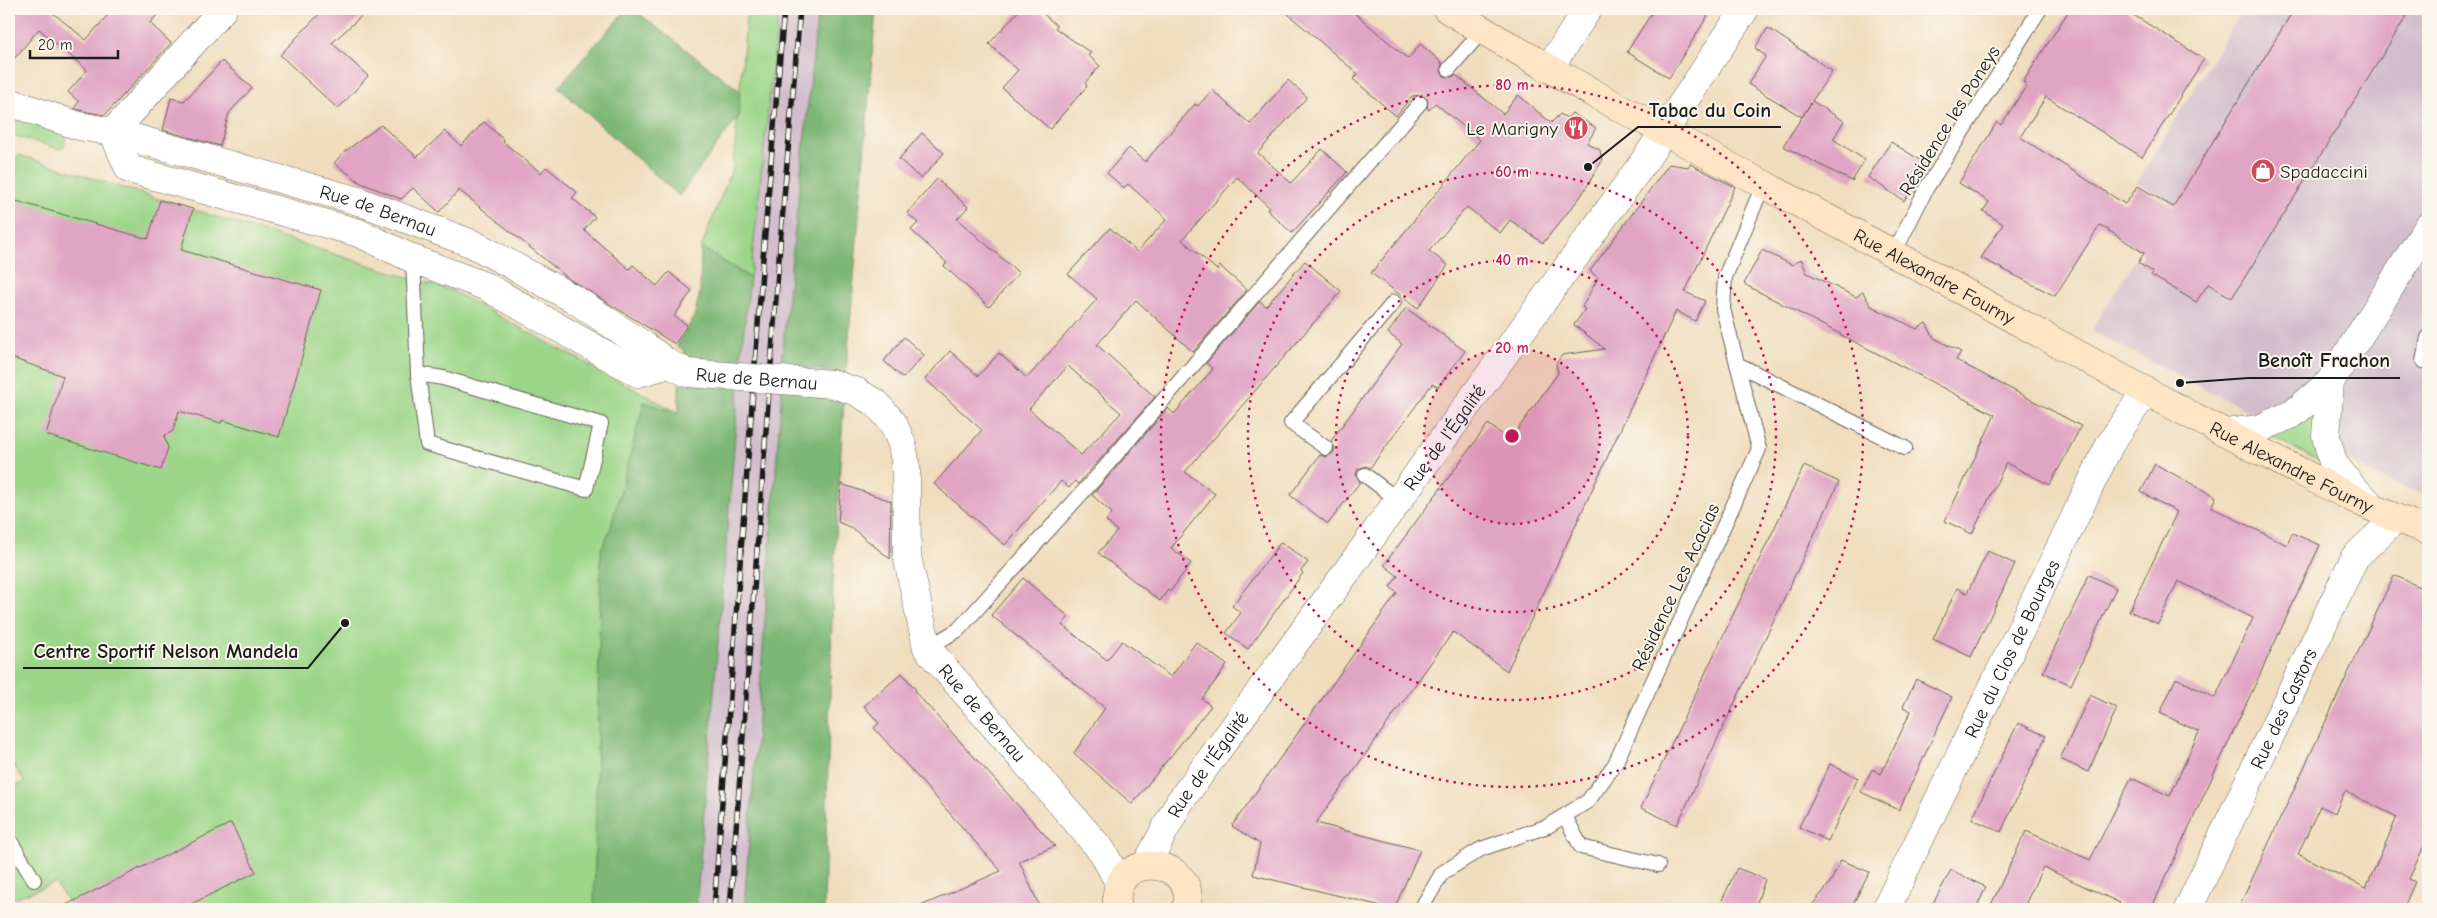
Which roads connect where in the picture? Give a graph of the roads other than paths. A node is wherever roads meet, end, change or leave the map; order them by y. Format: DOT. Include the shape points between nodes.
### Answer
graph roads {
  1 [pos="222,9"];
  2 [pos="1448,9"];
  3 [pos="1588,9"];
  4 [pos="1745,9"];
  5 [pos="2040,9"];
  6 [pos="1483,30"];
  7 [pos="1549,68"];
  8 [pos="1449,69"];
  9 [pos="9,103"];
  10 [pos="1420,103"];
  11 [pos="113,132"];
  12 [pos="1666,132"];
  13 [pos="1763,185"];
  14 [pos="2428,227"];
  15 [pos="1894,253"];
  16 [pos="413,259"];
  17 [pos="1394,302"];
  18 [pos="2428,338"];
  19 [pos="2423,361"];
  20 [pos="1737,364"];
  21 [pos="679,369"];
  22 [pos="418,374"];
  23 [pos="2330,382"];
  24 [pos="2145,392"];
  25 [pos="2226,433"];
  26 [pos="1326,448"];
  27 [pos="1904,448"];
  28 [pos="1365,475"];
  29 [pos="1398,500"];
  30 [pos="2386,514"];
  31 [pos="2428,530"];
  32 [pos="927,648"];
  33 [pos="1565,816"];
  34 [pos="9,839"];
  35 [pos="1146,865"];
  36 [pos="1658,865"];
  37 [pos="34,880"];
  38 [pos="1119,896"];
  39 [pos="1186,909"];
  40 [pos="1421,909"];
  41 [pos="1886,909"];
  42 [pos="2188,909"];
  1 -- 11 [label="street"];
  2 -- 6 [label="street, Rue Alexandre Fourny"];
  3 -- 7 [label="street"];
  4 -- 12 [label="street, Rue de l'Égalité"];
  5 -- 15 [label="lane, Résidence les Poneys" via="1926,190"];
  6 -- 7 [label="street, Rue Alexandre Fourny"];
  6 -- 8 [label="lane"];
  7 -- 12 [label="street, Rue Alexandre Fourny"];
  9 -- 11 [label="street, Rue de Bernau" via="79,126"];
  10 -- 32 [label="lane" via="1101,472 958,630"];
  11 -- 16 [label="street" via="129,169 359,233"];
  11 -- 21 [label="street, Rue de Bernau" via="358,201 473,244 574,299"];
  12 -- 13 [label="street, Rue Alexandre Fourny"];
  12 -- 29 [label="street, Rue de l'Égalité"];
  13 -- 15 [label="street, Rue Alexandre Fourny"];
  13 -- 20 [label="lane, Résidence Les Acacias" via="1725,277 1723,309"];
  14 -- 23 [label="street"];
  15 -- 24 [label="street, Rue Alexandre Fourny"];
  16 -- 21 [label="street" via="487,287 638,373"];
  16 -- 22 [label="lane"];
  17 -- 26 [label="lane" via="1291,423"];
  18 -- 19 [label="lane"];
  20 -- 27 [label="lane"];
  20 -- 33 [label="lane, Résidence Les Acacias" via="1759,449 1615,764 1588,801"];
  21 -- 32 [label="street, Rue de Bernau, bridge" via="833,384 857,392 877,404 893,423 902,444 906,467 907,556"];
  22 -- 22 [label="lane" via="427,444 586,490 601,424 443,378"];
  23 -- 25 [label="street" via="2294,413 2259,429"];
  23 -- 30 [label="street" via="2326,436 2333,463 2353,488"];
  24 -- 25 [label="street, Rue Alexandre Fourny"];
  24 -- 41 [label="street, Rue du Clos de Bourges" via="2110,444"];
  25 -- 30 [label="street, Rue Alexandre Fourny"];
  28 -- 29 [label="lane"];
  29 -- 35 [label="street, Rue de l'Égalité" via="1179,803"];
  30 -- 31 [label="street, Rue Alexandre Fourny"];
  30 -- 42 [label="street, Rue des Castors" via="2355,557"];
  32 -- 38 [label="street, Rue de Bernau" via="1102,851"];
  33 -- 36 [label="lane" via="1582,848"];
  33 -- 40 [label="lane, Résidence Les Acacias" via="1548,826 1481,849 1442,873"];
  34 -- 37 [label="lane"];
  35 -- 38 [label="street" via="1136,869"];
  35 -- 39 [label="street" via="1168,868 1177,875 1187,894"];
}
